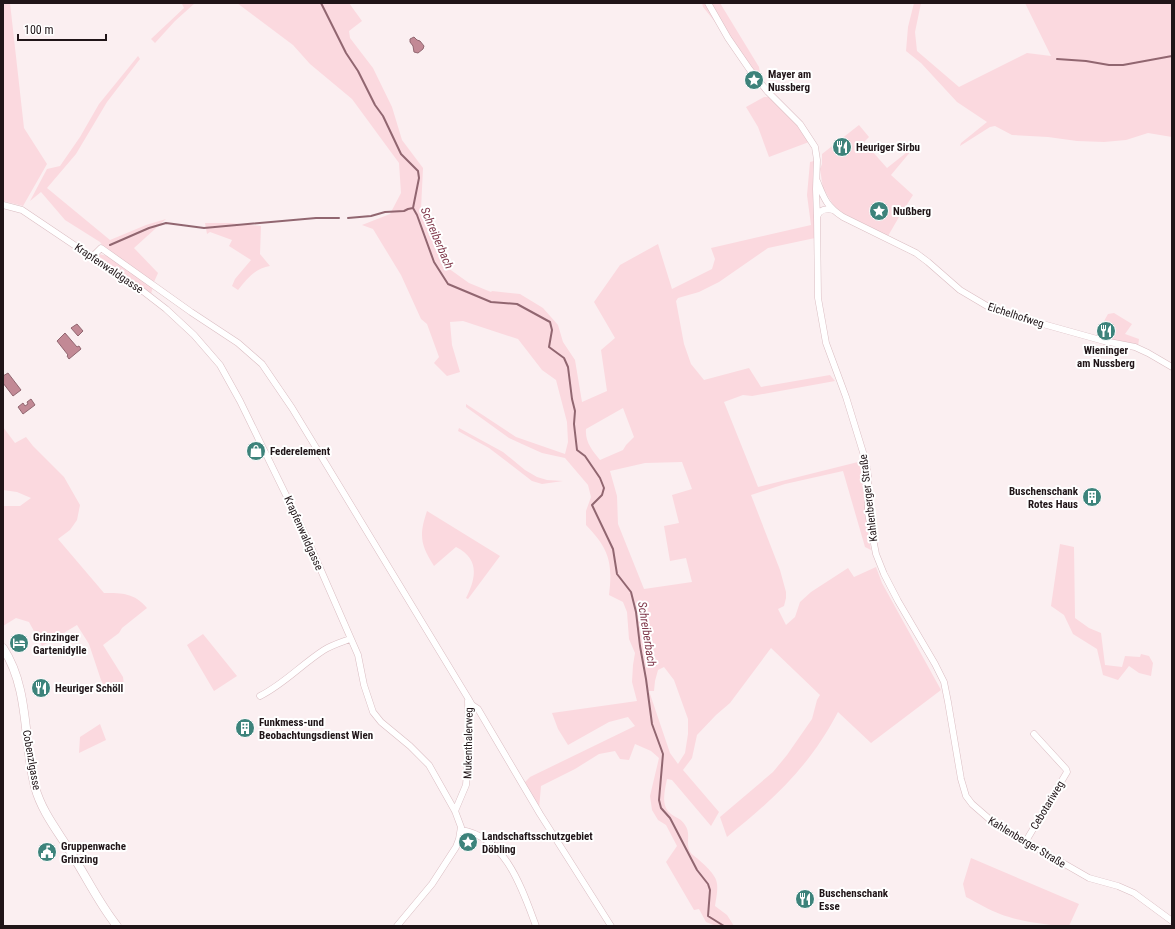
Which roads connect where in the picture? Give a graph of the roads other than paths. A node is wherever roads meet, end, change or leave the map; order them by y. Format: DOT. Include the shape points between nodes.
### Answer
graph roads {
  1 [pos="708,3"];
  2 [pos="816,178"];
  3 [pos="3,205"];
  4 [pos="833,210"];
  5 [pos="817,217"];
  6 [pos="92,257"];
  7 [pos="1172,367"];
  8 [pos="350,639"];
  9 [pos="3,648"];
  10 [pos="260,696"];
  11 [pos="468,698"];
  12 [pos="1034,734"];
  13 [pos="456,811"];
  14 [pos="461,830"];
  15 [pos="1026,841"];
  16 [pos="1172,921"];
  17 [pos="117,926"];
  18 [pos="397,926"];
  19 [pos="536,926"];
  20 [pos="611,926"];
  1 -- 2 [label="street, Kahlenberger Straße" via="750,70 809,135 817,155"];
  2 -- 4 [label="street, Eichelhofweg"];
  2 -- 5 [label="street, Kahlenberger Straße"];
  3 -- 6 [label="street, Krapfenwaldgasse" via="22,210"];
  4 -- 5 [label="street" via="824,210"];
  4 -- 7 [label="street, Eichelhofweg" via="916,253 960,290 987,306 1010,315 1135,347"];
  5 -- 15 [label="street, Kahlenberger Straße" via="818,306 829,354 846,397 866,462 868,513 876,554 898,602 944,682 966,796 986,818"];
  6 -- 8 [label="street, Krapfenwaldgasse" via="166,309 194,335 220,365 280,480"];
  6 -- 11 [label="street" via="101,248 238,343 262,364 296,415"];
  8 -- 10 [label="street" via="323,651"];
  8 -- 13 [label="street, Krapfenwaldgasse" via="360,661 364,685 373,712 422,757"];
  9 -- 17 [label="street, Cobenzlgasse" via="12,664 20,688 37,794 53,825"];
  11 -- 13 [label="street, Mukenthalerweg" via="468,771 466,785"];
  11 -- 20 [label="street" via="478,709 540,814"];
  12 -- 15 [label="street, Cebotariweg" via="1067,773"];
  13 -- 14 [label="street, Krapfenwaldgasse"];
  14 -- 18 [label="street" via="456,847 437,877"];
  14 -- 19 [label="street" via="480,836 498,850 520,888"];
  15 -- 16 [label="street, Kahlenberger Straße" via="1089,878 1134,893"];
}
